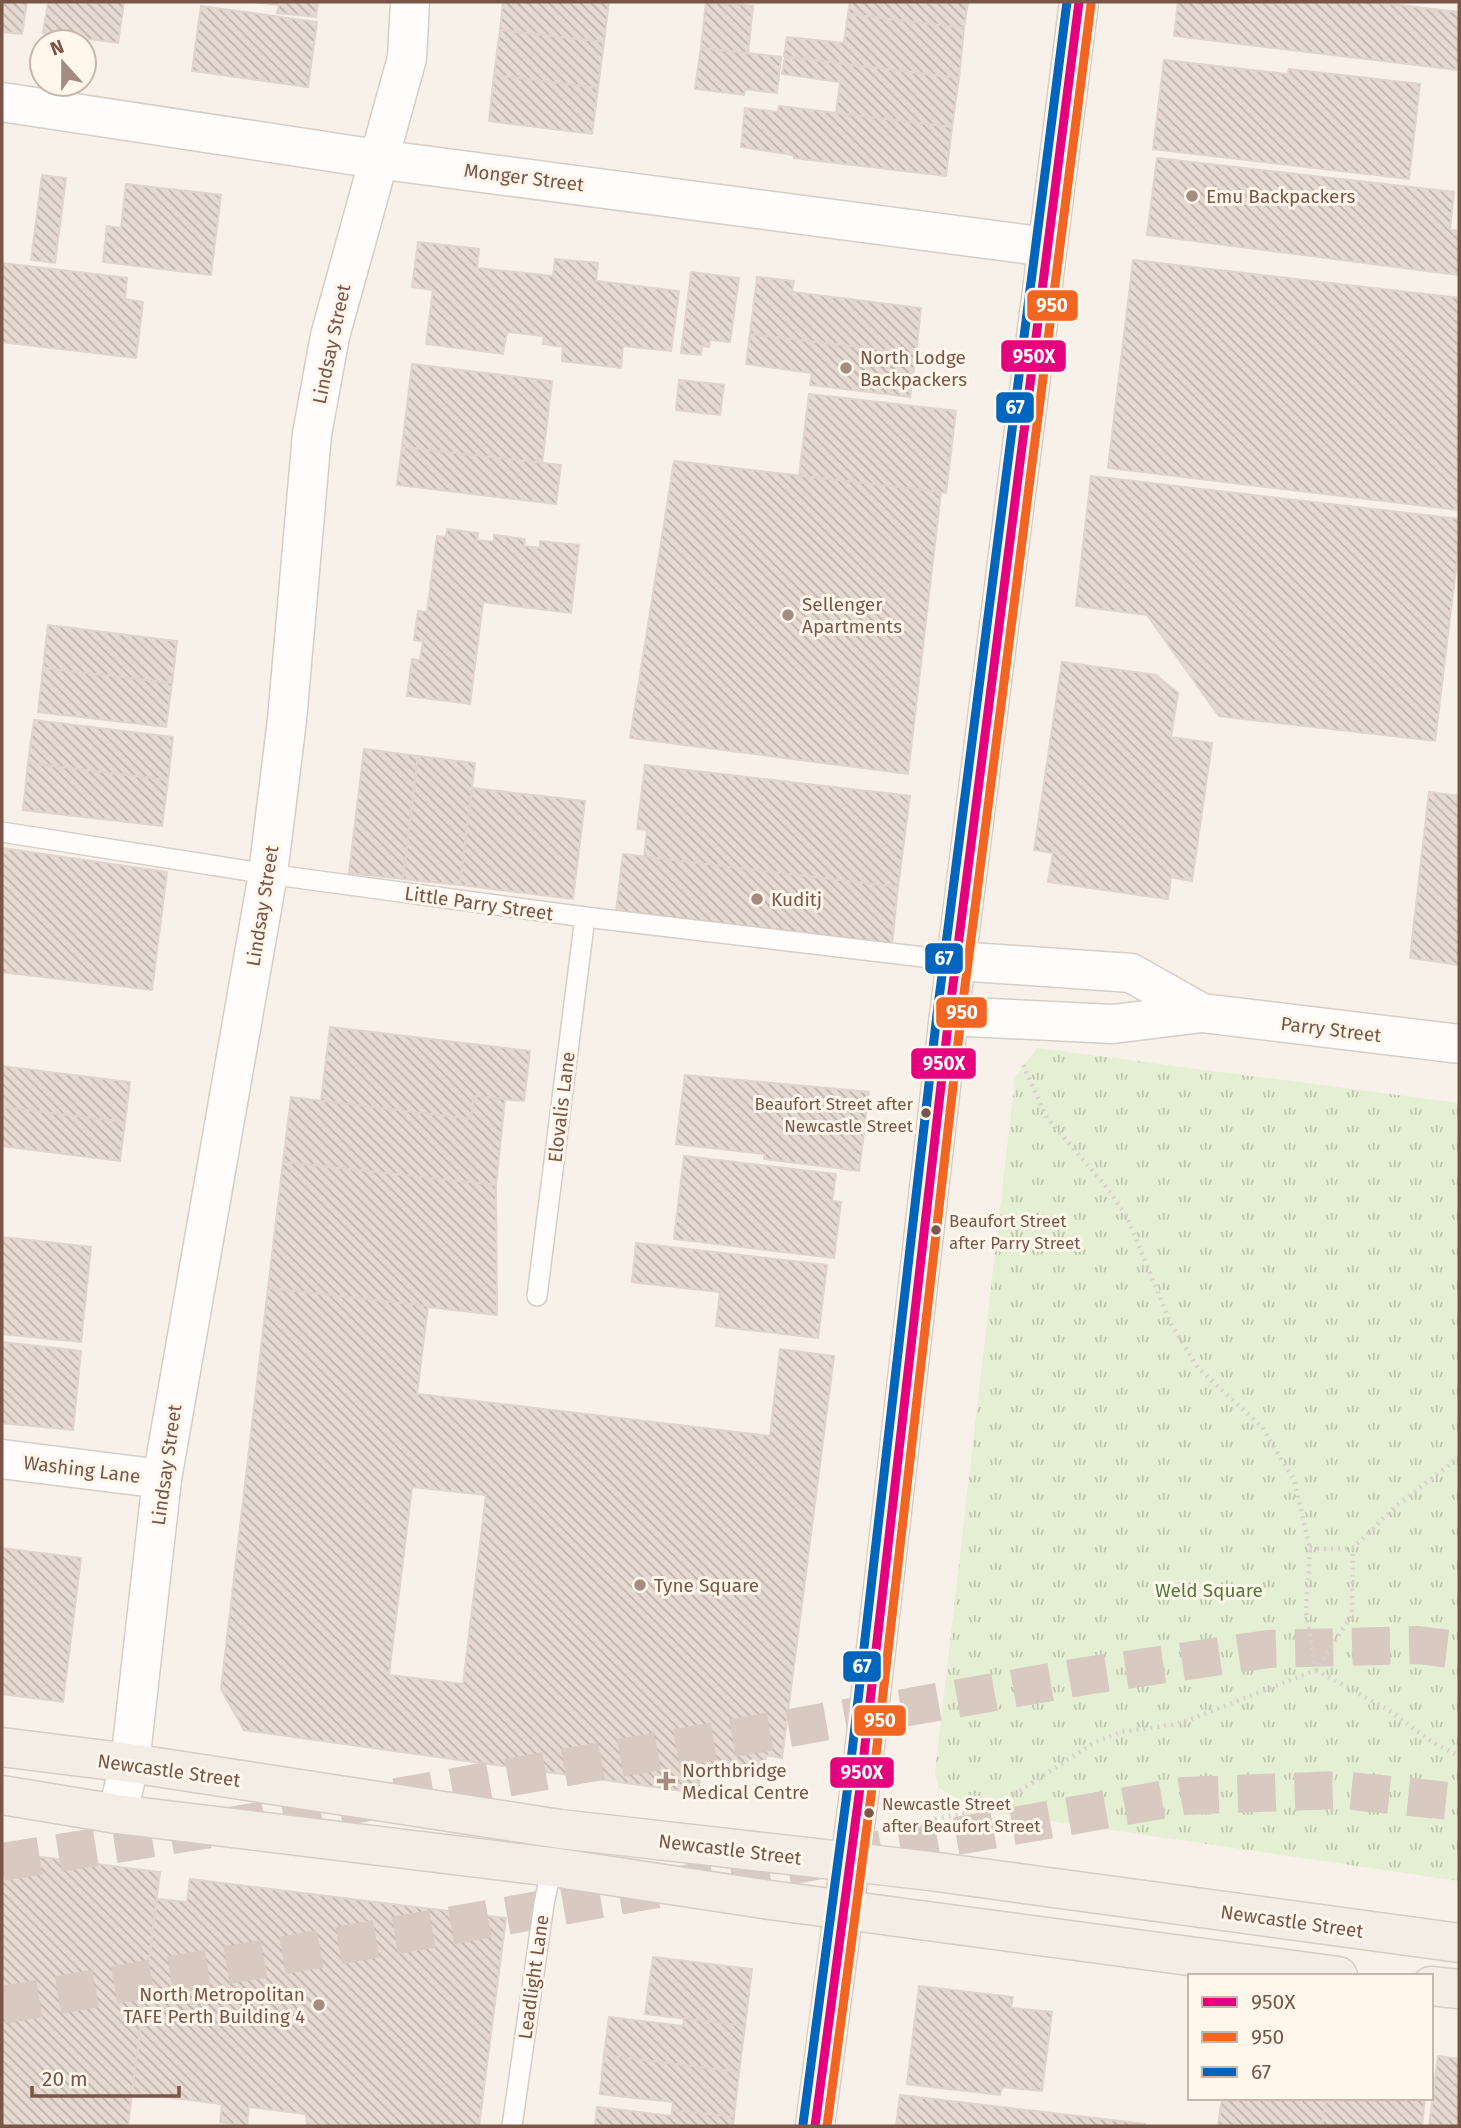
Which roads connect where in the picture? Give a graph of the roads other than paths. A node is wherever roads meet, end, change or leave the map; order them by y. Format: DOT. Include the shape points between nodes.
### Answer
graph roads {
  1 [pos="410,2"];
  2 [pos="1079,2"];
  3 [pos="2,102"];
  4 [pos="377,159"];
  5 [pos="1047,247"];
  6 [pos="2,832"];
  7 [pos="268,874"];
  8 [pos="585,917"];
  9 [pos="957,961"];
  10 [pos="1202,1013"];
  11 [pos="949,1016"];
  12 [pos="1459,1044"];
  13 [pos="537,1296"];
  14 [pos="2,1459"];
  15 [pos="162,1479"];
  16 [pos="2,1747"];
  17 [pos="130,1763"];
  18 [pos="2,1795"];
  19 [pos="117,1814"];
  20 [pos="560,1829"];
  21 [pos="849,1863"];
  22 [pos="552,1867"];
  23 [pos="844,1909"];
  24 [pos="1459,1943"];
  25 [pos="1323,1974"];
  26 [pos="1433,1986"];
  27 [pos="1459,1989"];
  28 [pos="512,2126"];
  29 [pos="815,2126"];
  1 -- 4 [label="street, Lindsay Street" via="407,58"];
  2 -- 5 [label="main road"];
  3 -- 4 [label="street, Monger Street"];
  4 -- 5 [label="street, Monger Street"];
  4 -- 7 [label="street, Lindsay Street" via="330,335 312,433 287,720"];
  5 -- 9 [label="main road"];
  6 -- 7 [label="lane, Little Parry Street"];
  7 -- 8 [label="lane, Little Parry Street"];
  7 -- 15 [label="street, Lindsay Street"];
  8 -- 9 [label="lane, Little Parry Street"];
  8 -- 13 [label="lane, Elovalis Lane"];
  9 -- 10 [label="street, Parry Street" via="1131,973"];
  9 -- 11 [label="main road"];
  10 -- 11 [label="street, Parry Street" via="1113,1024"];
  10 -- 12 [label="street, Parry Street"];
  11 -- 21 [label="main road"];
  14 -- 15 [label="street, Washing Lane"];
  15 -- 17 [label="street, Lindsay Street"];
  16 -- 17 [label="main road, Newcastle Street"];
  17 -- 19 [label="street, Lindsay Street"];
  17 -- 20 [label="main road, Newcastle Street"];
  18 -- 19 [label="main road"];
  19 -- 22 [label="main road"];
  20 -- 21 [label="main road, Newcastle Street"];
  20 -- 22 [label="lane, Leadlight Lane"];
  21 -- 23 [label="main road"];
  21 -- 24 [label="main road, Newcastle Street"];
  22 -- 23 [label="main road"];
  22 -- 28 [label="lane, Leadlight Lane"];
  23 -- 25 [label="main road"];
  23 -- 29 [label="main road"];
  26 -- 27 [label="main road"];
}
